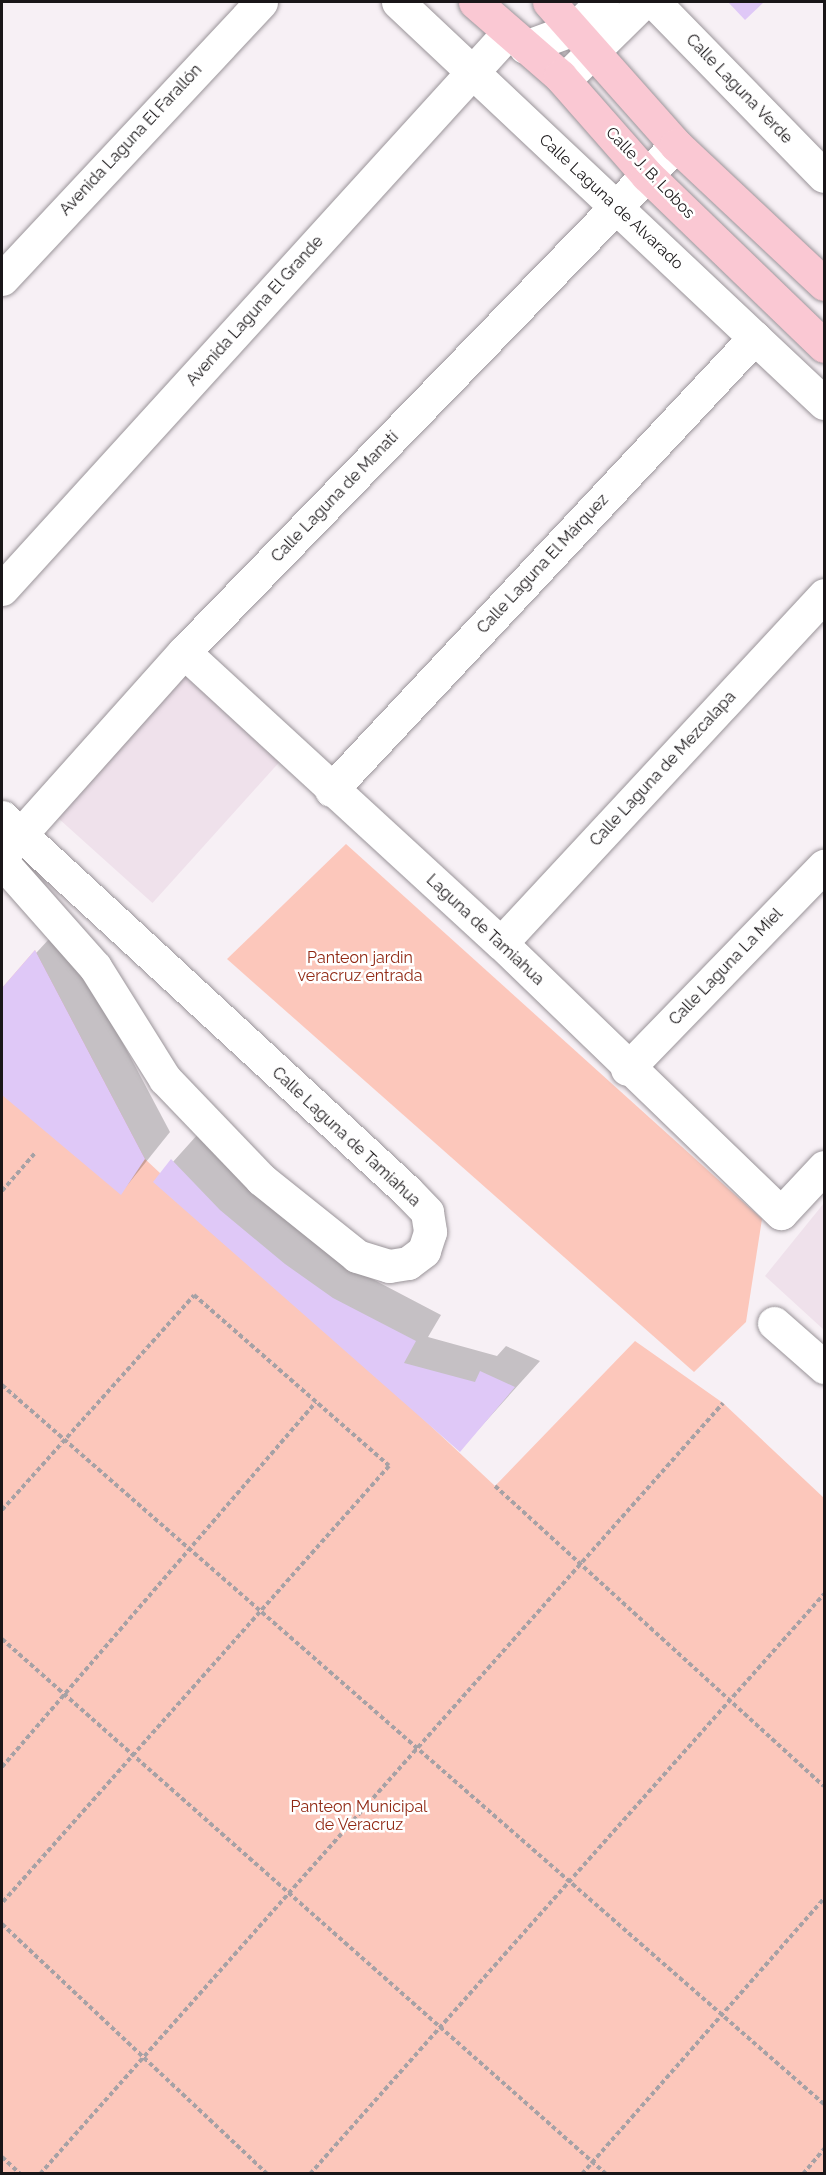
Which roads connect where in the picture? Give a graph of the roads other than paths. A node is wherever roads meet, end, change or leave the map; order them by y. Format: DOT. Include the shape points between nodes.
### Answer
graph roads {
  1 [pos="261,2"];
  2 [pos="398,2"];
  3 [pos="475,2"];
  4 [pos="549,2"];
  5 [pos="602,2"];
  6 [pos="643,2"];
  7 [pos="654,2"];
  8 [pos="516,40"];
  9 [pos="584,40"];
  10 [pos="472,72"];
  11 [pos="564,80"];
  12 [pos="676,145"];
  13 [pos="647,175"];
  14 [pos="825,176"];
  15 [pos="615,206"];
  16 [pos="2,279"];
  17 [pos="825,284"];
  18 [pos="755,337"];
  19 [pos="825,346"];
  20 [pos="825,403"];
  21 [pos="2,589"];
  22 [pos="825,595"];
  23 [pos="184,652"];
  24 [pos="331,790"];
  25 [pos="8,836"];
  26 [pos="2,862"];
  27 [pos="825,866"];
  28 [pos="501,943"];
  29 [pos="627,1068"];
  30 [pos="825,1167"];
  31 [pos="774,1323"];
  32 [pos="825,1367"];
  1 -- 16 [label="street, Avenida Laguna El Farallón"];
  2 -- 10 [label="street, Calle Laguna de Alvarado"];
  3 -- 8 [label="main road, Calle J. B. Lobos"];
  4 -- 9 [label="main road"];
  5 -- 9 [label="street"];
  6 -- 9 [label="street"];
  7 -- 14 [label="street, Calle Laguna Verde"];
  8 -- 9 [label="street"];
  8 -- 10 [label="street, Avenida Laguna El Grande"];
  8 -- 11 [label="main road, Calle J. B. Lobos"];
  9 -- 11 [label="street"];
  9 -- 12 [label="main road"];
  10 -- 15 [label="street, Calle Laguna de Alvarado"];
  10 -- 21 [label="street, Avenida Laguna El Grande"];
  11 -- 13 [label="main road, Calle J. B. Lobos"];
  12 -- 13 [label="street, Calle Laguna de Manatí"];
  12 -- 17 [label="main road"];
  13 -- 15 [label="street, Calle Laguna de Manatí"];
  13 -- 19 [label="main road, Calle J. B. Lobos"];
  15 -- 18 [label="street, Calle Laguna de Alvarado"];
  15 -- 23 [label="street, Calle Laguna de Manatí"];
  18 -- 20 [label="street, Calle Laguna de Alvarado"];
  18 -- 24 [label="street, Calle Laguna El Márquez"];
  22 -- 28 [label="street, Calle Laguna de Mezcalapa"];
  23 -- 24 [label="street, Laguna de Tamiahua"];
  23 -- 25 [label="street, Calle Laguna de Manatí"];
  24 -- 28 [label="street, Laguna de Tamiahua"];
  25 -- 26 [label="street, Calle Laguna de Tamiahua" via="407,1191 427,1212 430,1232 424,1251 408,1263 389,1266 357,1256 261,1179 165,1079 95,967"];
  27 -- 29 [label="street, Calle Laguna La Miel"];
  28 -- 29 [label="street, Laguna de Tamiahua"];
  29 -- 30 [label="street, Laguna de Tamiahua" via="781,1213"];
  31 -- 32 [label="street"];
}
